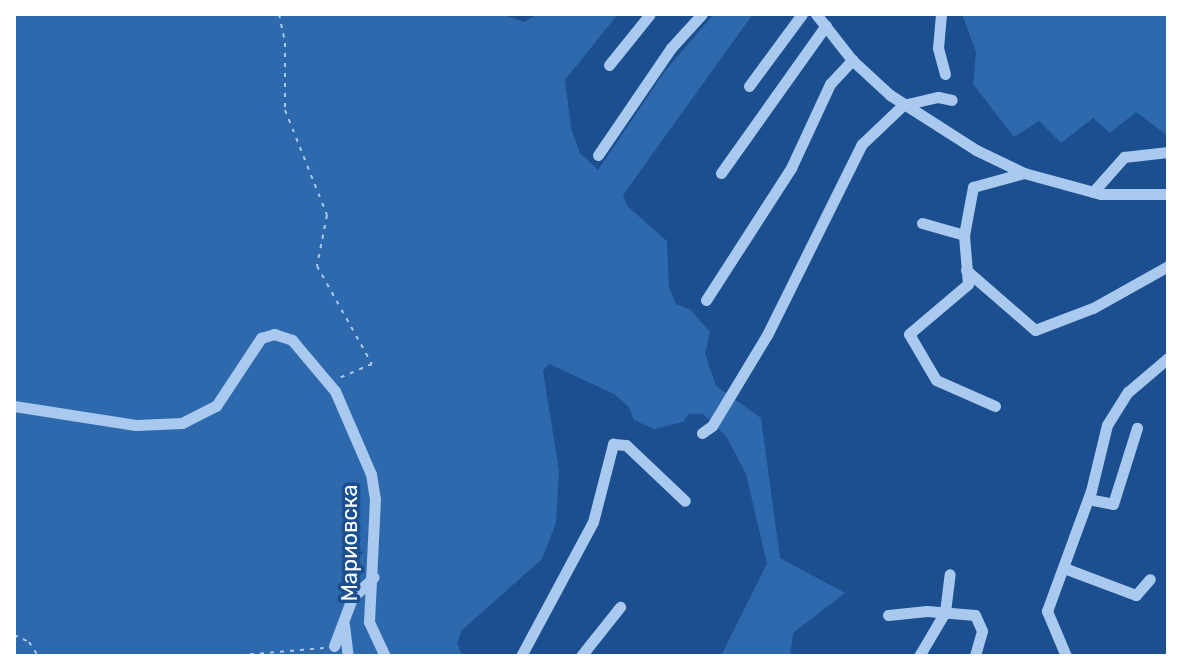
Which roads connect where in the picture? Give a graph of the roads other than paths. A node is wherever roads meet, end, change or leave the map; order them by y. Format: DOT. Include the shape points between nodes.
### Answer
graph roads {
  1 [pos="650,14"];
  2 [pos="702,14"];
  3 [pos="802,14"];
  4 [pos="816,14"];
  5 [pos="941,14"];
  6 [pos="826,25"];
  7 [pos="852,60"];
  8 [pos="609,65"];
  9 [pos="945,74"];
  10 [pos="749,86"];
  11 [pos="952,100"];
  12 [pos="903,105"];
  13 [pos="1168,152"];
  14 [pos="598,155"];
  15 [pos="721,173"];
  16 [pos="1024,173"];
  17 [pos="1093,192"];
  18 [pos="1168,194"];
  19 [pos="922,223"];
  20 [pos="964,235"];
  21 [pos="1168,266"];
  22 [pos="966,269"];
  23 [pos="706,300"];
  24 [pos="1168,358"];
  25 [pos="14,406"];
  26 [pos="995,406"];
  27 [pos="1137,428"];
  28 [pos="702,433"];
  29 [pos="1088,499"];
  30 [pos="685,501"];
  31 [pos="1064,568"];
  32 [pos="950,574"];
  33 [pos="374,577"];
  34 [pos="1150,579"];
  35 [pos="620,607"];
  36 [pos="945,612"];
  37 [pos="888,615"];
  38 [pos="343,618"];
  39 [pos="334,646"];
  40 [pos="348,656"];
  41 [pos="385,656"];
  42 [pos="521,656"];
  43 [pos="581,656"];
  44 [pos="919,656"];
  45 [pos="975,656"];
  46 [pos="1066,656"];
  1 -- 8 [label="street"];
  2 -- 14 [label="street" via="671,48"];
  3 -- 10 [label="street"];
  4 -- 6 [label="street"];
  5 -- 9 [label="street" via="938,48"];
  6 -- 7 [label="street"];
  6 -- 15 [label="street"];
  7 -- 12 [label="street"];
  7 -- 23 [label="street" via="830,84 791,168"];
  11 -- 12 [label="street"];
  12 -- 16 [label="street" via="936,129"];
  12 -- 28 [label="street" via="856,153 767,335 712,426"];
  13 -- 17 [label="street" via="1124,157"];
  16 -- 17 [label="street"];
  16 -- 20 [label="street" via="1010,181 975,184"];
  17 -- 18 [label="street"];
  19 -- 20 [label="street"];
  20 -- 22 [label="street"];
  21 -- 22 [label="street" via="1093,308 1035,330"];
  22 -- 26 [label="street" via="964,291 915,327 909,339 938,383"];
  24 -- 29 [label="street" via="1116,408"];
  25 -- 33 [label="street, Мариовска" via="123,424 182,423 216,406 261,338 274,334 302,349 328,381 371,474"];
  27 -- 29 [label="street" via="1113,504"];
  29 -- 31 [label="street"];
  30 -- 42 [label="street" via="626,445 613,444 593,522"];
  31 -- 34 [label="street" via="1136,595"];
  31 -- 46 [label="street" via="1047,611"];
  32 -- 36 [label="street"];
  33 -- 38 [label="street" via="359,587"];
  33 -- 41 [label="street, Мариовска" via="369,622"];
  35 -- 43 [label="street"];
  36 -- 37 [label="street"];
  36 -- 44 [label="street"];
  36 -- 45 [label="street" via="975,615 982,624"];
  38 -- 39 [label="street"];
  38 -- 40 [label="street"];
}
